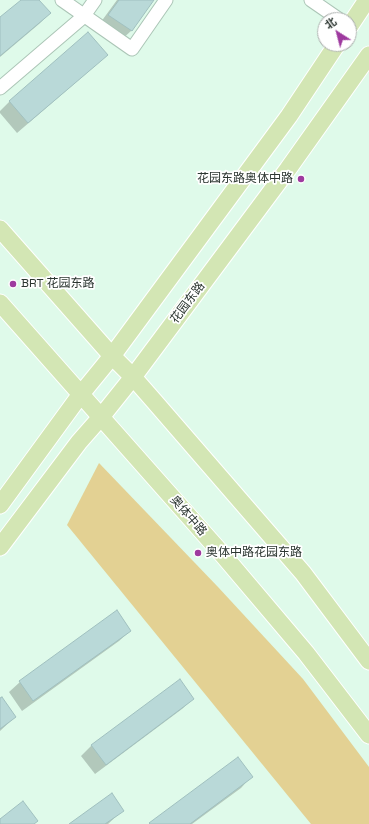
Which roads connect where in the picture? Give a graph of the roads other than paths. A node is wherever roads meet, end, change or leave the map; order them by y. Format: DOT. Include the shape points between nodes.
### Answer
graph roads {
  1 [pos="62,0"];
  2 [pos="95,0"];
  3 [pos="166,0"];
  4 [pos="311,0"];
  5 [pos="367,0"];
  6 [pos="328,12"];
  7 [pos="357,14"];
  8 [pos="84,16"];
  9 [pos="332,52"];
  10 [pos="369,55"];
  11 [pos="0,88"];
  12 [pos="0,229"];
  13 [pos="0,303"];
  14 [pos="112,356"];
  15 [pos="133,377"];
  16 [pos="82,394"];
  17 [pos="101,417"];
  18 [pos="0,506"];
  19 [pos="0,547"];
  20 [pos="369,661"];
  21 [pos="369,735"];
  1 -- 8 [label="street"];
  2 -- 8 [label="street"];
  3 -- 8 [label="street" via="132,49"];
  4 -- 6 [label="street"];
  5 -- 7 [label="main road"];
  8 -- 11 [label="street"];
  9 -- 14 [label="main road" via="284,122"];
  10 -- 15 [label="main road, 花园东路" via="288,169"];
  12 -- 14 [label="main road"];
  13 -- 16 [label="main road, 奥体中路"];
  14 -- 15 [label="main road"];
  14 -- 16 [label="main road"];
  15 -- 17 [label="main road, 花园东路"];
  15 -- 20 [label="main road" via="303,572"];
  16 -- 17 [label="main road, 奥体中路"];
  16 -- 18 [label="main road"];
  17 -- 19 [label="main road, 花园东路" via="79,442"];
  17 -- 21 [label="main road, 奥体中路" via="306,653"];
}
